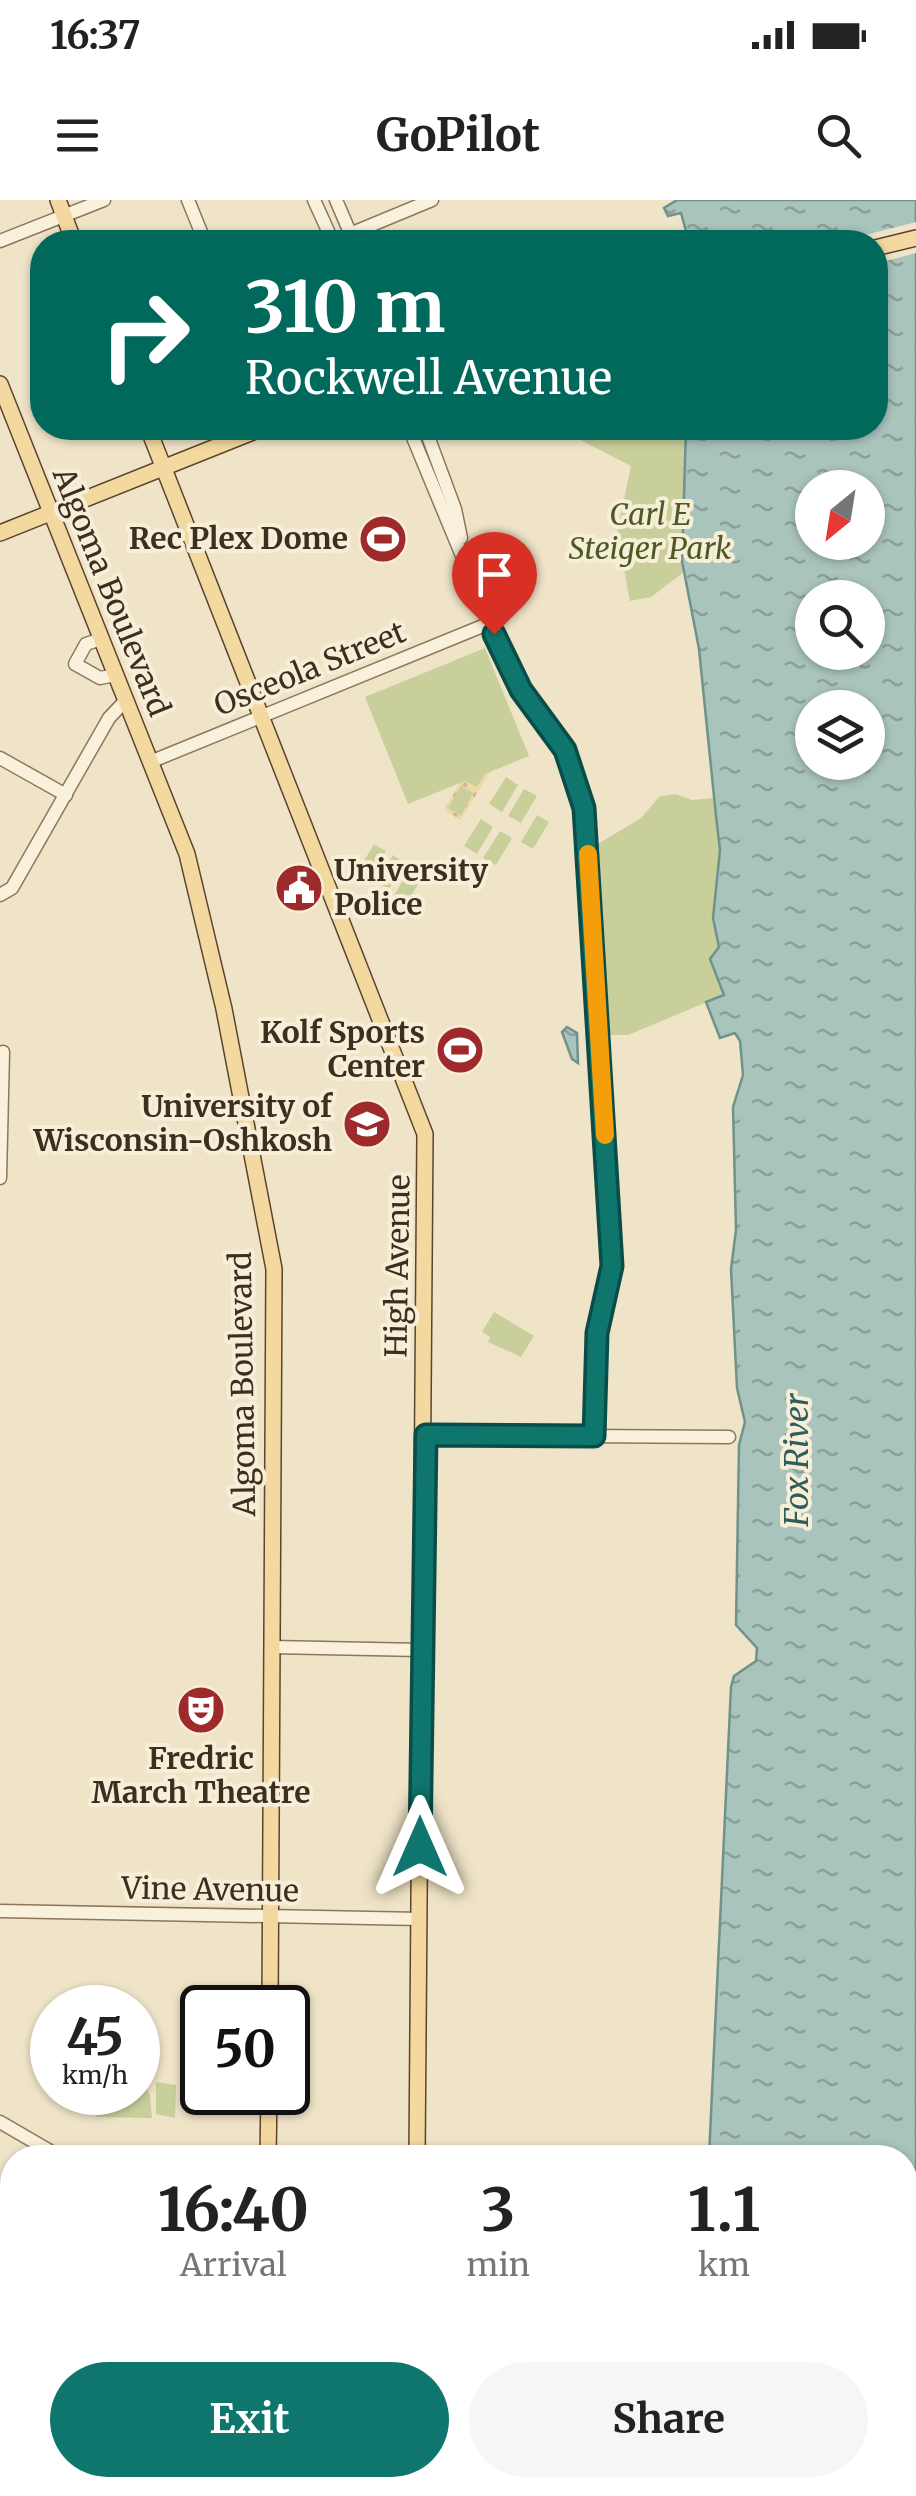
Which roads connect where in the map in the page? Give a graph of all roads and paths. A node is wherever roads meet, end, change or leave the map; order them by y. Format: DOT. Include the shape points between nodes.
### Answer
graph roads {
  1 [pos="104,200"];
  2 [pos="188,200"];
  3 [pos="314,200"];
  4 [pos="336,200"];
  5 [pos="432,200"];
  6 [pos="61,208"];
  7 [pos="200,230"];
  8 [pos="328,230"];
  9 [pos="349,230"];
  10 [pos="369,230"];
  11 [pos="916,238"];
  12 [pos="0,242"];
  13 [pos="888,245"];
  14 [pos="0,384"];
  15 [pos="153,440"];
  16 [pos="233,440"];
  17 [pos="414,440"];
  18 [pos="429,440"];
  19 [pos="164,467"];
  20 [pos="49,513"];
  21 [pos="0,532"];
  22 [pos="463,555"];
  23 [pos="490,623"];
  24 [pos="101,639"];
  25 [pos="116,675"];
  26 [pos="126,700"];
  27 [pos="260,716"];
  28 [pos="0,758"];
  29 [pos="150,762"];
  30 [pos="66,795"];
  31 [pos="4,894"];
  32 [pos="2,1052"];
  33 [pos="0,1155"];
  34 [pos="0,1178"];
  35 [pos="426,1435"];
  36 [pos="594,1436"];
  37 [pos="729,1436"];
  38 [pos="272,1648"];
  39 [pos="422,1650"];
  40 [pos="0,1911"];
  41 [pos="270,1916"];
  42 [pos="420,1920"];
  43 [pos="270,1985"];
  44 [pos="269,2115"];
  45 [pos="0,2122"];
  46 [pos="40,2145"];
  47 [pos="268,2145"];
  48 [pos="417,2145"];
  1 -- 6 [label="street"];
  2 -- 7 [label="street"];
  3 -- 8 [label="street"];
  4 -- 9 [label="street"];
  5 -- 10 [label="street"];
  6 -- 12 [label="street"];
  11 -- 13 [label="main road"];
  14 -- 20 [label="main road, Algoma Boulevard"];
  15 -- 19 [label="main road, High Avenue"];
  16 -- 19 [label="main road"];
  17 -- 22 [label="street"];
  18 -- 22 [label="street" via="455,509"];
  19 -- 20 [label="main road"];
  19 -- 27 [label="main road, High Avenue"];
  20 -- 21 [label="main road"];
  20 -- 24 [label="main road, Algoma Boulevard"];
  22 -- 23 [label="street"];
  23 -- 27 [label="street, Osceola Street"];
  23 -- 36 [label="street" via="521,690 565,750 584,808 613,1254 597,1333"];
  24 -- 25 [label="main road, Algoma Boulevard"];
  24 -- 25 [label="street" via="86,644 75,664 100,678"];
  25 -- 26 [label="main road, Algoma Boulevard"];
  26 -- 29 [label="main road, Algoma Boulevard"];
  26 -- 30 [label="street"];
  27 -- 29 [label="street, Osceola Street"];
  27 -- 35 [label="main road, High Avenue" via="425,1134"];
  28 -- 30 [label="street"];
  29 -- 38 [label="main road, Algoma Boulevard" via="192,869 274,1269"];
  30 -- 31 [label="street"];
  32 -- 33 [label="street"];
  33 -- 34 [label="street"];
  35 -- 36 [label="street"];
  35 -- 39 [label="main road, High Avenue"];
  36 -- 37 [label="street"];
  38 -- 39 [label="street"];
  38 -- 41 [label="main road, Algoma Boulevard"];
  39 -- 42 [label="main road, High Avenue"];
  40 -- 41 [label="street, Vine Avenue"];
  41 -- 42 [label="street, Vine Avenue"];
  41 -- 43 [label="main road, Algoma Boulevard"];
  42 -- 48 [label="main road, High Avenue"];
  44 -- 47 [label="main road"];
  45 -- 46 [label="street"];
}
